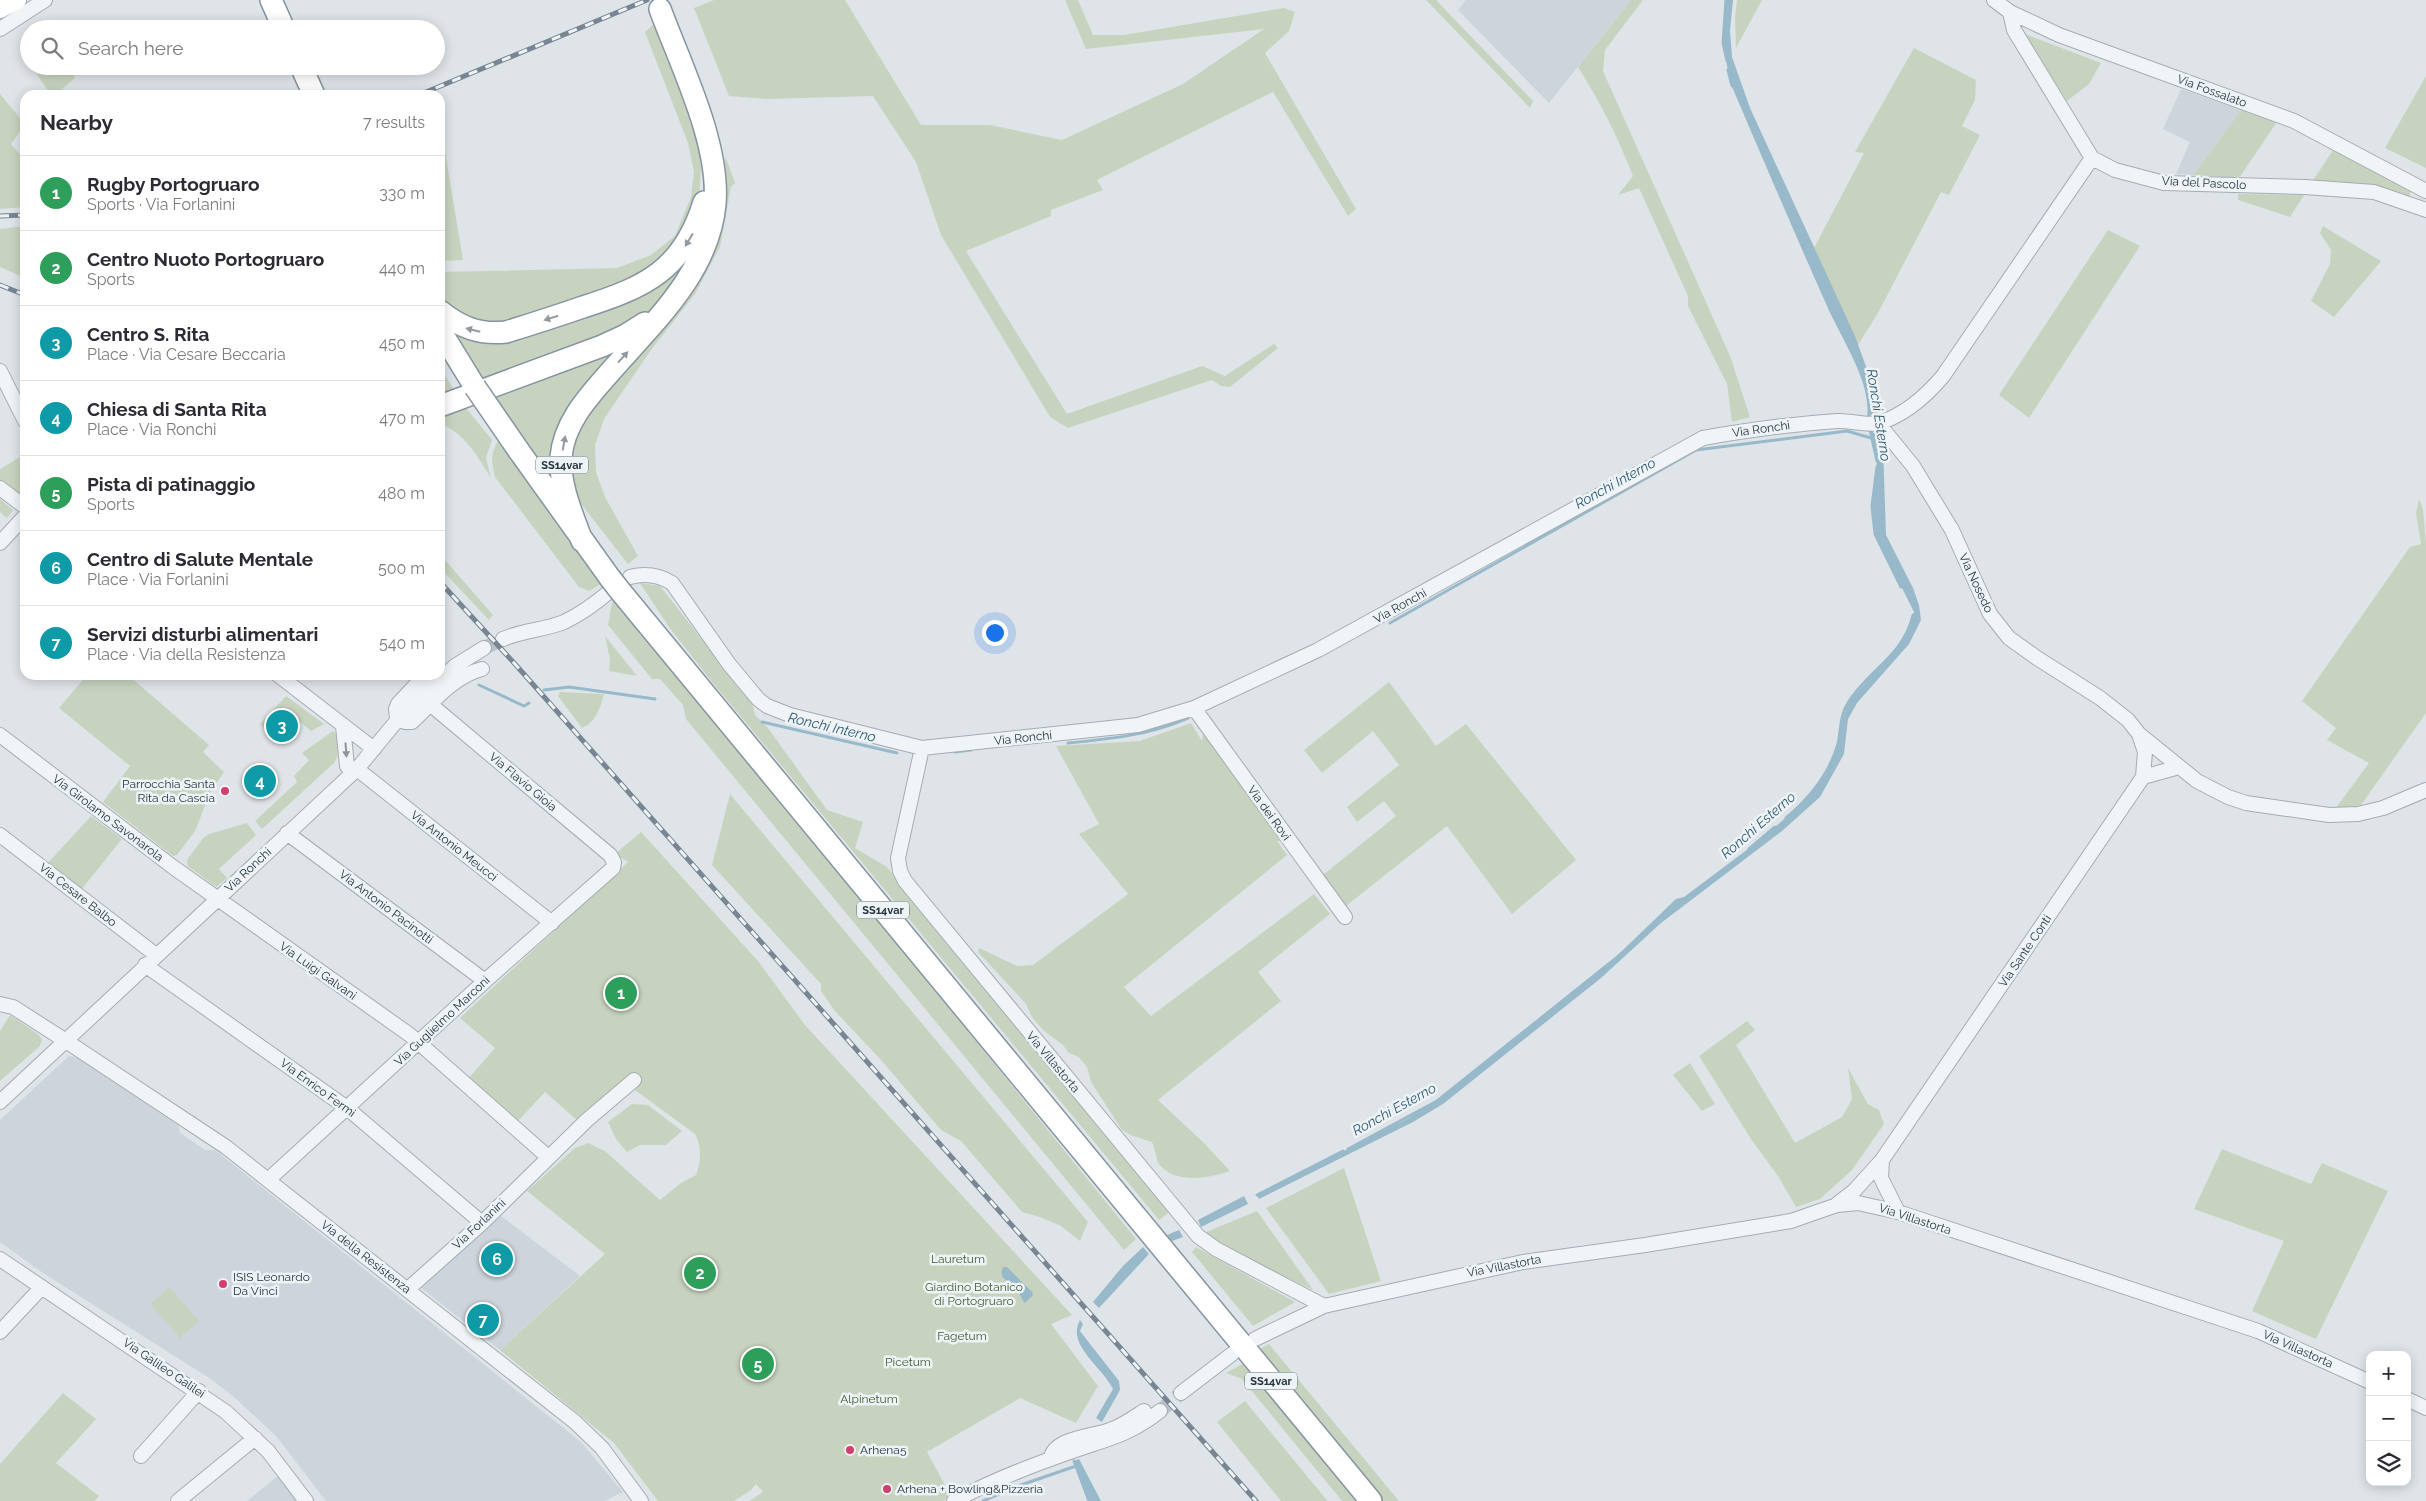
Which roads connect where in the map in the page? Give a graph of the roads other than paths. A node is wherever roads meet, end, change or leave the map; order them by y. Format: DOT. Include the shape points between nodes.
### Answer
graph roads {
  1 [pos="17,0"];
  2 [pos="44,0"];
  3 [pos="271,0"];
  4 [pos="1994,0"];
  5 [pos="660,9"];
  6 [pos="0,10"];
  7 [pos="2010,12"];
  8 [pos="280,20"];
  9 [pos="0,29"];
  10 [pos="305,75"];
  11 [pos="312,90"];
  12 [pos="697,109"];
  13 [pos="2092,158"];
  14 [pos="2426,191"];
  15 [pos="2426,210"];
  16 [pos="677,294"];
  17 [pos="445,315"];
  18 [pos="445,338"];
  19 [pos="445,353"];
  20 [pos="0,371"];
  21 [pos="475,387"];
  22 [pos="445,404"];
  23 [pos="20,411"];
  24 [pos="1878,423"];
  25 [pos="0,488"];
  26 [pos="20,503"];
  27 [pos="20,521"];
  28 [pos="582,541"];
  29 [pos="0,543"];
  30 [pos="618,584"];
  31 [pos="503,639"];
  32 [pos="484,648"];
  33 [pos="482,669"];
  34 [pos="445,675"];
  35 [pos="284,680"];
  36 [pos="421,680"];
  37 [pos="440,680"];
  38 [pos="430,704"];
  39 [pos="1194,708"];
  40 [pos="397,719"];
  41 [pos="343,726"];
  42 [pos="2139,734"];
  43 [pos="0,735"];
  44 [pos="922,748"];
  45 [pos="374,749"];
  46 [pos="2179,767"];
  47 [pos="354,771"];
  48 [pos="2142,777"];
  49 [pos="2426,790"];
  50 [pos="287,834"];
  51 [pos="0,835"];
  52 [pos="614,862"];
  53 [pos="217,899"];
  54 [pos="1345,917"];
  55 [pos="552,923"];
  56 [pos="156,955"];
  57 [pos="145,965"];
  58 [pos="485,981"];
  59 [pos="0,1004"];
  60 [pos="66,1040"];
  61 [pos="419,1043"];
  62 [pos="634,1080"];
  63 [pos="0,1102"];
  64 [pos="347,1108"];
  65 [pos="548,1157"];
  66 [pos="1882,1160"];
  67 [pos="268,1180"];
  68 [pos="1837,1205"];
  69 [pos="1898,1212"];
  70 [pos="482,1223"];
  71 [pos="0,1259"];
  72 [pos="42,1287"];
  73 [pos="408,1289"];
  74 [pos="1324,1306"];
  75 [pos="0,1332"];
  76 [pos="1255,1339"];
  77 [pos="1232,1354"];
  78 [pos="2366,1380"];
  79 [pos="199,1391"];
  80 [pos="1181,1392"];
  81 [pos="2411,1401"];
  82 [pos="2426,1408"];
  83 [pos="1144,1411"];
  84 [pos="1160,1412"];
  85 [pos="255,1438"];
  86 [pos="141,1456"];
  87 [pos="1051,1459"];
  88 [pos="178,1501"];
  89 [pos="306,1501"];
  90 [pos="641,1501"];
  91 [pos="954,1501"];
  92 [pos="1371,1501"];
  1 -- 6 [label="main road"];
  2 -- 9 [label="street"];
  3 -- 8 [label="highway"];
  4 -- 7 [label="street, Via Fossalato"];
  5 -- 12 [label="highway"];
  7 -- 13 [label="street" via="2014,30"];
  7 -- 14 [label="street, Via Fossalato" via="2059,35 2294,120"];
  10 -- 11 [label="highway"];
  12 -- 16 [label="highway" via="713,158 715,205 708,239 697,264"];
  12 -- 17 [label="highway, one-way" via="708,160 707,191 689,241 661,273 624,293 512,330 489,333 467,328"];
  13 -- 15 [label="street, Via del Pascolo" via="2116,170 2164,183 2306,186 2374,192"];
  13 -- 24 [label="street, Via Ronchi" via="1943,376 1916,402"];
  16 -- 22 [label="highway" via="626,336"];
  28 -- 16 [label="highway, SS14var, one-way" via="562,474 565,435 590,394"];
  18 -- 21 [label="highway, SS14var"];
  19 -- 21 [label="highway"];
  20 -- 23 [label="street"];
  21 -- 28 [label="highway, SS14var, bridge"];
  24 -- 39 [label="street, Via Ronchi" via="1821,422 1703,438 1318,650"];
  24 -- 42 [label="street, Via Nosedo" via="1913,466 1952,530 1990,614 2010,638 2100,698 2128,720"];
  25 -- 26 [label="street"];
  27 -- 29 [label="street"];
  28 -- 30 [label="highway, SS14var"];
  30 -- 31 [label="street" via="588,609 563,622"];
  30 -- 44 [label="street, Via Ronchi" via="649,575 672,583 729,664 767,706 790,715"];
  30 -- 92 [label="highway, SS14var"];
  32 -- 34 [label="street, Via Ronchi"];
  33 -- 38 [label="street" via="457,680"];
  35 -- 41 [label="street"];
  36 -- 40 [label="street" via="398,704"];
  37 -- 40 [label="street, Via Ronchi"];
  38 -- 40 [label="street" via="412,722"];
  38 -- 52 [label="street, Via Flavio Gioia" via="610,855"];
  39 -- 44 [label="street, Via Ronchi" via="1138,725"];
  39 -- 54 [label="street, Via dei Rovi"];
  40 -- 45 [label="street, Via Ronchi"];
  41 -- 45 [label="street"];
  41 -- 47 [label="street, one-way" via="347,766"];
  42 -- 46 [label="street, Via Nosedo"];
  42 -- 48 [label="street, Via Sante Conti" via="2145,752"];
  43 -- 53 [label="street, Via Girolamo Savonarola"];
  44 -- 74 [label="street, Via Villastorta" via="898,858 905,881 1198,1236 1216,1249"];
  45 -- 47 [label="street, Via Ronchi"];
  46 -- 48 [label="street"];
  46 -- 49 [label="street, Via Nosedo" via="2228,797 2246,803 2329,815 2358,814 2383,808"];
  47 -- 50 [label="street, Via Ronchi"];
  47 -- 55 [label="street, Via Antonio Meucci"];
  48 -- 66 [label="street, Via Sante Conti"];
  50 -- 53 [label="street, Via Ronchi"];
  50 -- 58 [label="street, Via Antonio Pacinotti"];
  51 -- 56 [label="street, Via Cesare Balbo"];
  52 -- 55 [label="street, Via Guglielmo Marconi" via="610,872"];
  53 -- 56 [label="street, Via Ronchi"];
  53 -- 61 [label="street, Via Luigi Galvani"];
  55 -- 58 [label="street, Via Guglielmo Marconi"];
  56 -- 57 [label="street, Via Ronchi"];
  57 -- 60 [label="street, Via Ronchi"];
  57 -- 64 [label="street, Via Enrico Fermi"];
  58 -- 61 [label="street, Via Guglielmo Marconi"];
  59 -- 60 [label="street" via="13,1007"];
  60 -- 63 [label="street, Via Ronchi"];
  60 -- 67 [label="street, Via della Resistenza" via="226,1147"];
  61 -- 64 [label="street, Via Guglielmo Marconi"];
  61 -- 65 [label="street"];
  62 -- 65 [label="street, Via Forlanini"];
  64 -- 67 [label="street, Via Guglielmo Marconi"];
  64 -- 70 [label="street, Via Enrico Fermi"];
  65 -- 70 [label="street, Via Forlanini"];
  66 -- 68 [label="street, Via Sante Conti"];
  66 -- 69 [label="street" via="1881,1178"];
  67 -- 73 [label="street, Via della Resistenza"];
  68 -- 69 [label="street, Via Villastorta" via="1858,1202"];
  68 -- 74 [label="street, Via Villastorta" via="1791,1221 1523,1262"];
  69 -- 78 [label="street, Via Villastorta" via="2258,1331"];
  70 -- 73 [label="street, Via Forlanini"];
  71 -- 72 [label="street, Via Galileo Galilei"];
  72 -- 75 [label="street"];
  72 -- 79 [label="street, Via Galileo Galilei"];
  73 -- 90 [label="street, Via della Resistenza" via="589,1435"];
  74 -- 76 [label="street, Via Villastorta"];
  77 -- 80 [label="street"];
  79 -- 85 [label="street, Via Galileo Galilei"];
  79 -- 86 [label="street"];
  81 -- 82 [label="street"];
  83 -- 87 [label="street" via="1110,1430 1062,1443 1052,1452"];
  84 -- 87 [label="street" via="1117,1438"];
  85 -- 88 [label="street"];
  85 -- 89 [label="street, Via Galileo Galilei"];
  87 -- 91 [label="street" via="1004,1475"];
}
